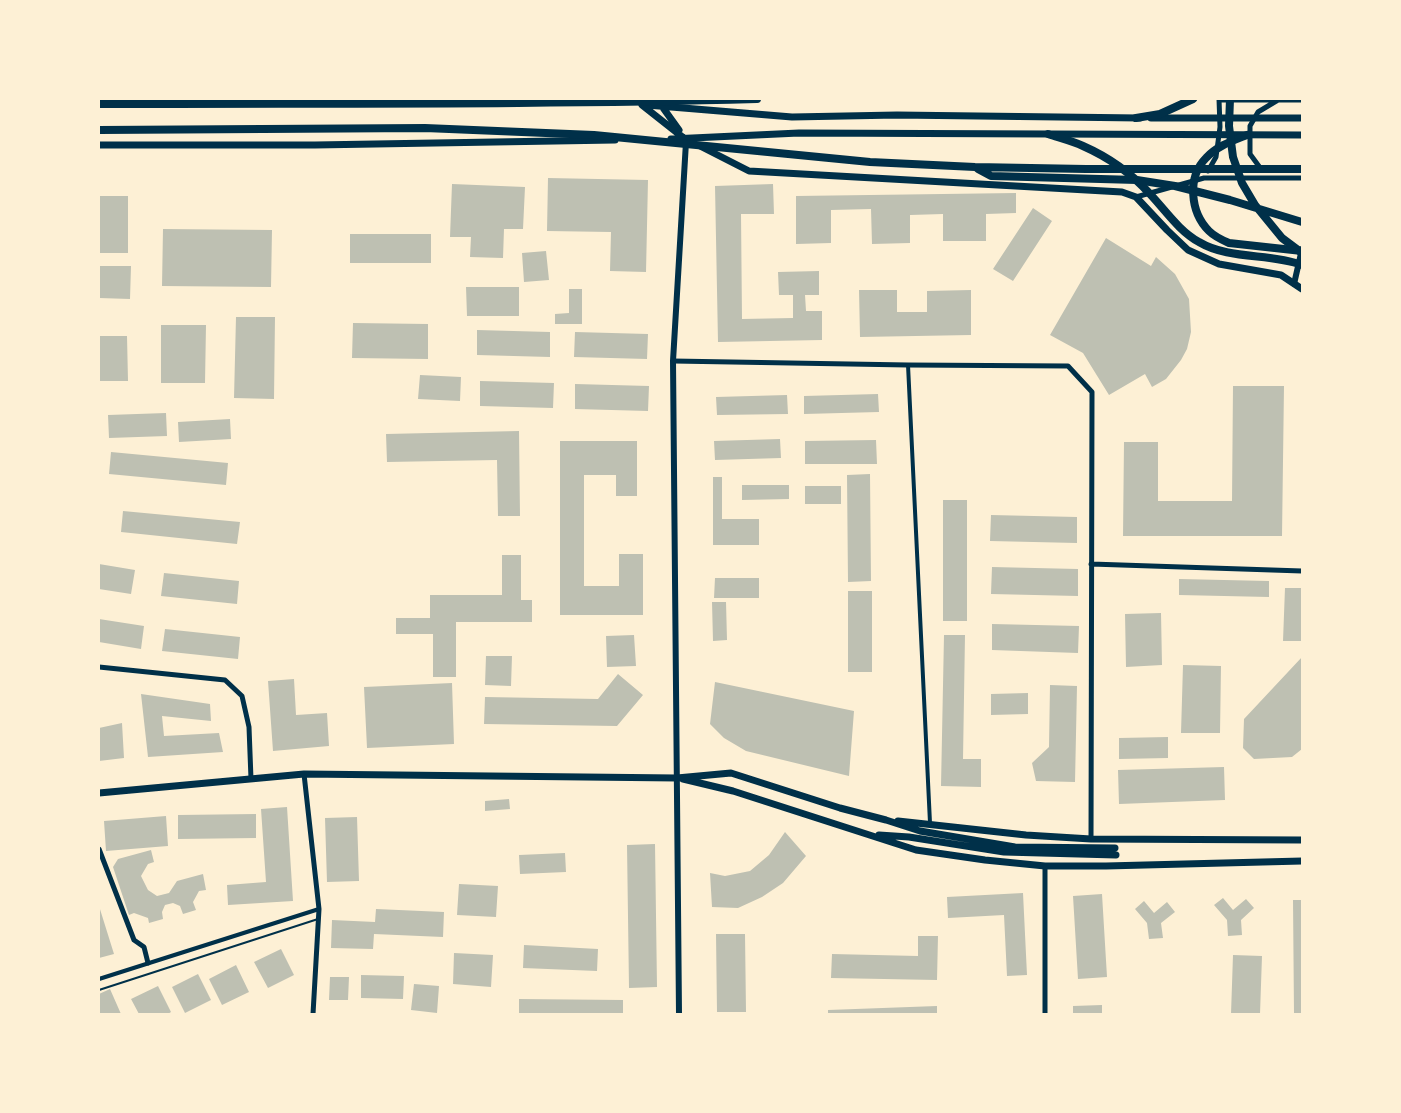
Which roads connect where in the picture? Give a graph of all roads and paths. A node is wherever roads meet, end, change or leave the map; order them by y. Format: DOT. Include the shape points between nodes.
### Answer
graph roads {
  1 [pos="682,99"];
  2 [pos="757,99"];
  3 [pos="1193,99"];
  4 [pos="1230,99"];
  5 [pos="1219,100"];
  6 [pos="1278,100"];
  7 [pos="1302,100"];
  8 [pos="641,102"];
  9 [pos="659,102"];
  10 [pos="99,104"];
  11 [pos="1136,118"];
  12 [pos="1302,118"];
  13 [pos="99,130"];
  14 [pos="1048,134"];
  15 [pos="1247,135"];
  16 [pos="1302,135"];
  17 [pos="686,139"];
  18 [pos="99,145"];
  19 [pos="975,167"];
  20 [pos="1302,169"];
  21 [pos="1204,178"];
  22 [pos="1268,178"];
  23 [pos="1302,178"];
  24 [pos="1136,197"];
  25 [pos="1302,222"];
  26 [pos="1302,251"];
  27 [pos="1302,265"];
  28 [pos="1294,284"];
  29 [pos="1302,289"];
  30 [pos="673,361"];
  31 [pos="908,365"];
  32 [pos="1091,564"];
  33 [pos="1302,572"];
  34 [pos="99,667"];
  35 [pos="304,774"];
  36 [pos="677,778"];
  37 [pos="251,779"];
  38 [pos="99,793"];
  39 [pos="886,820"];
  40 [pos="930,823"];
  41 [pos="870,834"];
  42 [pos="1091,839"];
  43 [pos="1302,840"];
  44 [pos="99,849"];
  45 [pos="1302,861"];
  46 [pos="1045,866"];
  47 [pos="319,909"];
  48 [pos="318,919"];
  49 [pos="148,963"];
  50 [pos="99,979"];
  51 [pos="99,990"];
  52 [pos="313,1014"];
  53 [pos="679,1014"];
  54 [pos="1045,1014"];
  1 -- 9 [label="main road"];
  2 -- 10 [label="main road"];
  3 -- 11 [label="main road" via="1160,114"];
  4 -- 26 [label="main road" via="1233,157 1242,183 1282,238"];
  5 -- 6 [label="street"];
  5 -- 21 [label="street" via="1216,157"];
  6 -- 7 [label="street"];
  6 -- 22 [label="street" via="1258,111 1250,126 1250,154"];
  8 -- 9 [label="main road"];
  8 -- 10 [label="main road" via="511,107"];
  8 -- 17 [label="main road"];
  9 -- 11 [label="main road" via="792,117"];
  9 -- 17 [label="main road"];
  11 -- 12 [label="main road"];
  13 -- 19 [label="main road" via="425,128 594,135 870,162"];
  14 -- 15 [label="main road"];
  14 -- 17 [label="main road" via="799,133"];
  14 -- 27 [label="main road" via="1083,146 1117,165 1202,244"];
  15 -- 16 [label="main road"];
  15 -- 26 [label="main road" via="1214,151 1196,171 1193,188 1199,216 1209,230 1229,243"];
  17 -- 18 [label="main road"];
  17 -- 24 [label="main road" via="749,171 1122,192"];
  17 -- 30 [label="street"];
  19 -- 20 [label="main road"];
  19 -- 25 [label="main road" via="991,176 1146,181"];
  21 -- 22 [label="street"];
  21 -- 24 [label="street"];
  22 -- 23 [label="street"];
  24 -- 28 [label="main road" via="1188,250 1218,264 1281,275"];
  26 -- 28 [label="street"];
  28 -- 29 [label="main road"];
  30 -- 31 [label="street"];
  30 -- 36 [label="street"];
  31 -- 32 [label="street" via="1068,366 1092,392"];
  31 -- 40 [label="street"];
  32 -- 33 [label="street"];
  32 -- 42 [label="street"];
  34 -- 37 [label="street" via="225,680 242,696 249,727"];
  35 -- 36 [label="main road"];
  35 -- 37 [label="main road"];
  35 -- 47 [label="street"];
  36 -- 39 [label="main road" via="731,773"];
  36 -- 41 [label="main road" via="733,791"];
  36 -- 53 [label="street"];
  37 -- 38 [label="main road"];
  39 -- 40 [label="main road"];
  39 -- 41 [label="main road" via="920,831 1015,847 1116,852 1004,852"];
  40 -- 42 [label="main road"];
  41 -- 46 [label="main road" via="916,850"];
  42 -- 43 [label="main road"];
  44 -- 49 [label="street" via="134,940 144,947"];
  45 -- 46 [label="main road"];
  46 -- 54 [label="street"];
  47 -- 48 [label="street"];
  47 -- 49 [label="street"];
  48 -- 51 [label="lane"];
  48 -- 52 [label="street"];
  49 -- 50 [label="street"];
}
